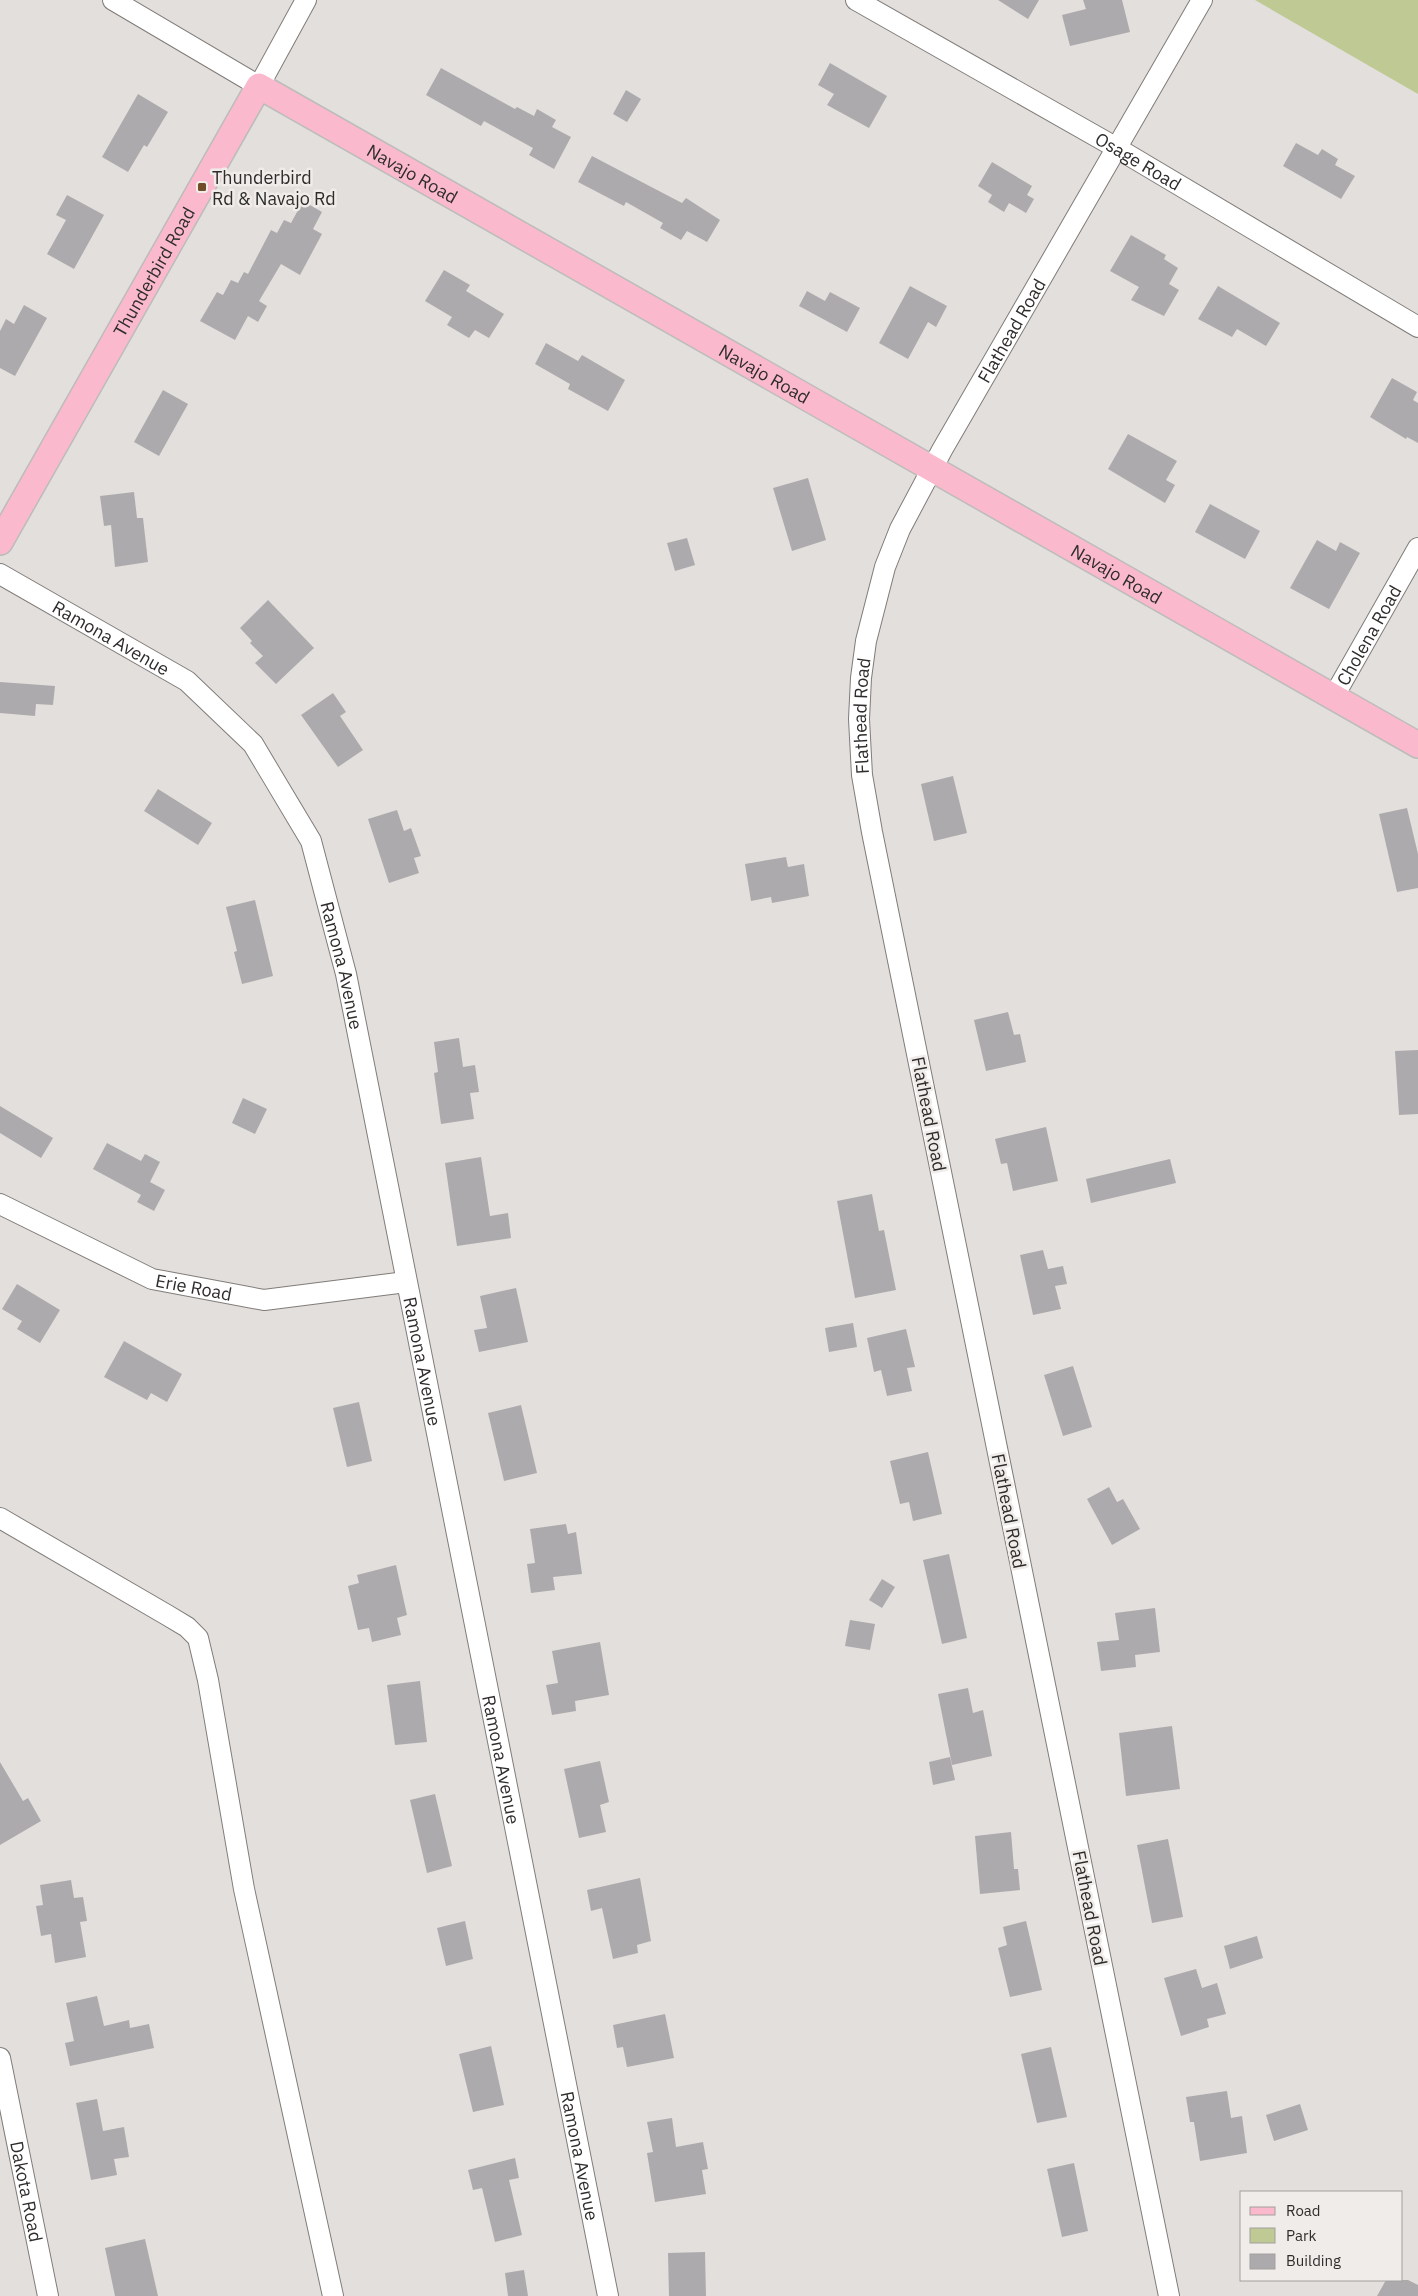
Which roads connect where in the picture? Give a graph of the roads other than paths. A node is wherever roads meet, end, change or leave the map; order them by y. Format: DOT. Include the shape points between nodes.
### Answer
graph roads {
  1 [pos="113,0"];
  2 [pos="306,0"];
  3 [pos="856,0"];
  4 [pos="1202,0"];
  5 [pos="259,86"];
  6 [pos="1115,147"];
  7 [pos="1418,327"];
  8 [pos="931,470"];
  9 [pos="0,542"];
  10 [pos="1418,548"];
  11 [pos="0,574"];
  12 [pos="1334,696"];
  13 [pos="1418,745"];
  14 [pos="0,1204"];
  15 [pos="406,1282"];
  16 [pos="0,1518"];
  17 [pos="0,2058"];
  18 [pos="48,2296"];
  19 [pos="333,2296"];
  20 [pos="608,2296"];
  21 [pos="1169,2296"];
  1 -- 5 [label="street, Navajo Road"];
  2 -- 5 [label="street, Thunderbird Road"];
  3 -- 6 [label="street, Osage Road"];
  4 -- 6 [label="street, Flathead Road"];
  5 -- 8 [label="main road, Navajo Road"];
  5 -- 9 [label="main road, Thunderbird Road"];
  6 -- 7 [label="street, Osage Road"];
  6 -- 8 [label="street, Flathead Road"];
  8 -- 12 [label="main road, Navajo Road"];
  8 -- 21 [label="street, Flathead Road" via="900,529 885,567 866,641 859,719 862,775"];
  10 -- 12 [label="street, Cholena Road"];
  11 -- 15 [label="street, Ramona Avenue" via="187,681 253,744 311,841 346,974"];
  12 -- 13 [label="main road, Navajo Road"];
  14 -- 15 [label="street, Erie Road" via="152,1280 264,1300"];
  15 -- 20 [label="street, Ramona Avenue"];
  16 -- 19 [label="street" via="187,1627 198,1638 246,1898"];
  17 -- 18 [label="street, Dakota Road"];
}
